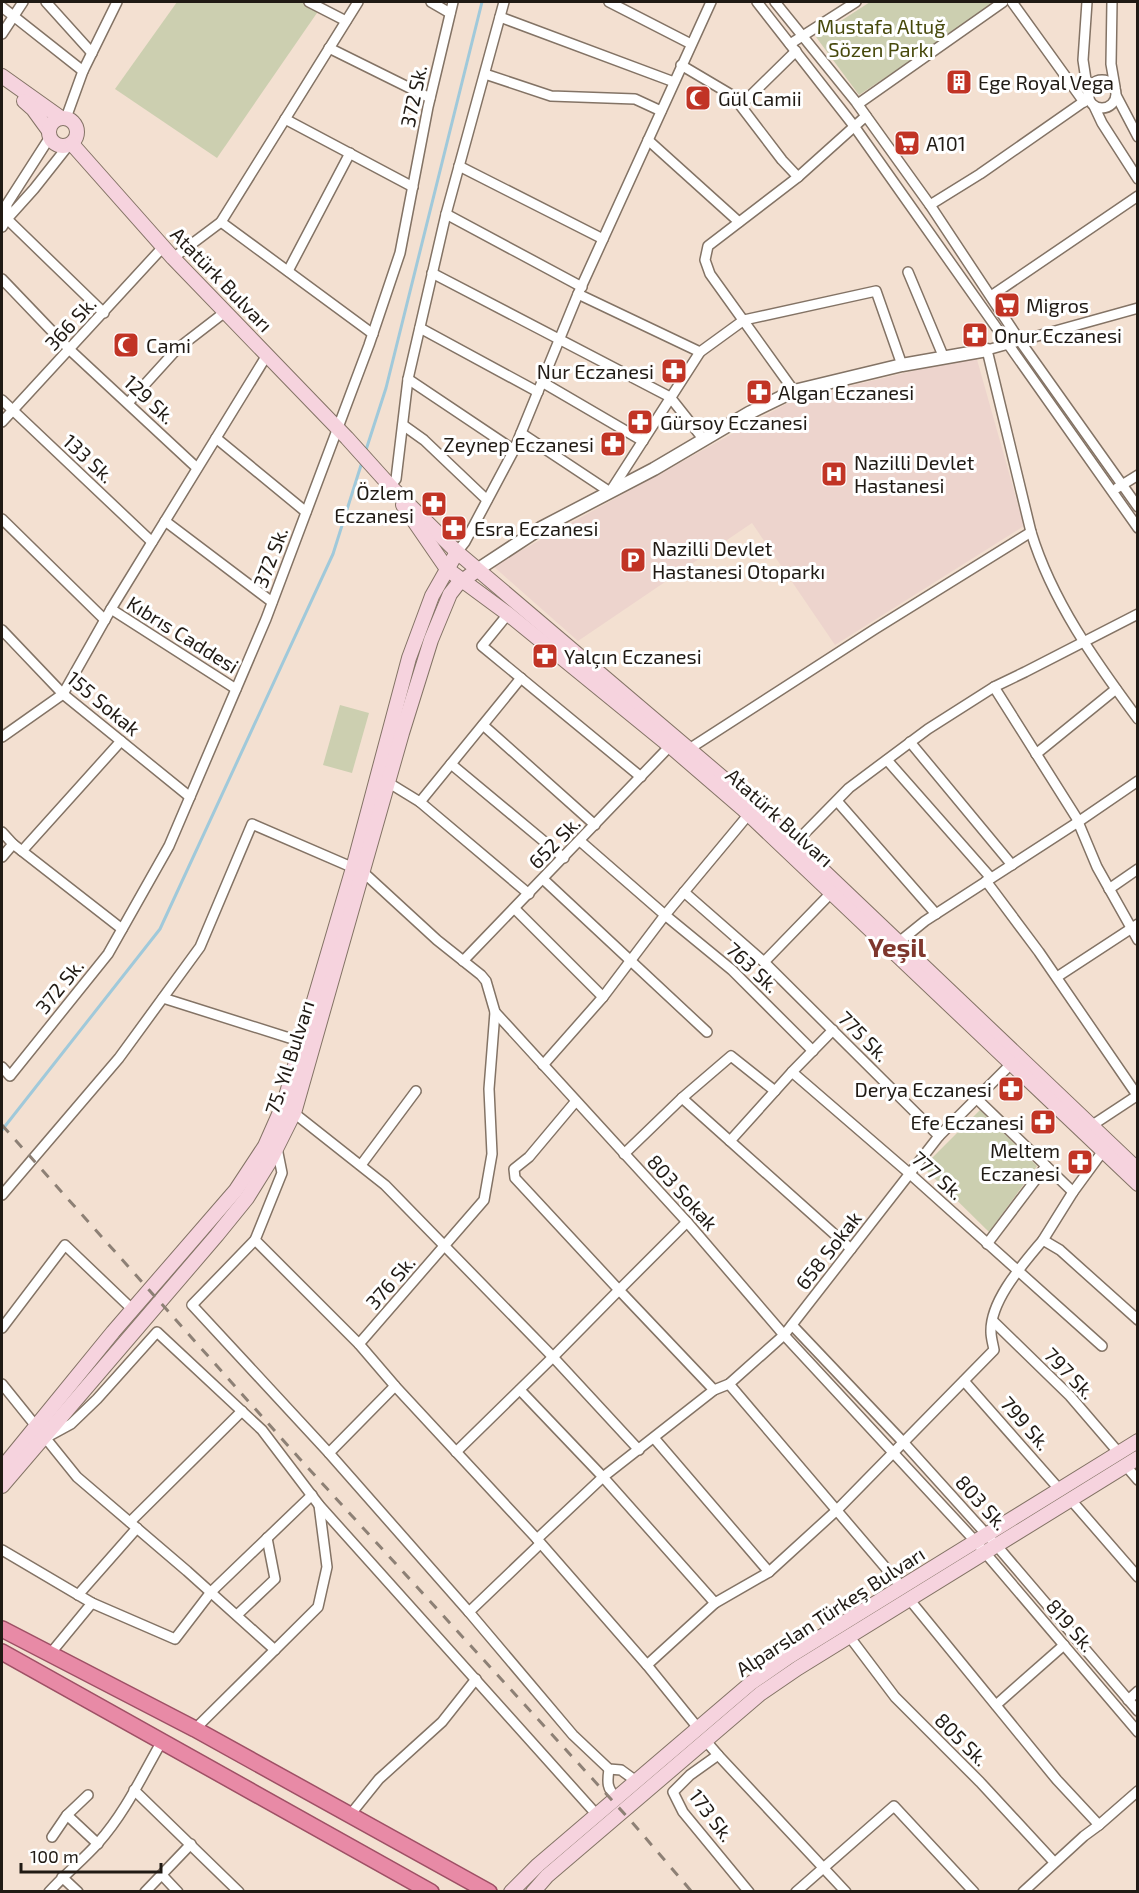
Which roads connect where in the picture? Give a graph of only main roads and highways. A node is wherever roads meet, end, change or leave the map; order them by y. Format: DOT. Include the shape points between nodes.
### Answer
graph roads {
  1 [pos="2,76"];
  2 [pos="2,82"];
  3 [pos="63,118"];
  4 [pos="50,134"];
  5 [pos="70,145"];
  6 [pos="390,486"];
  7 [pos="458,552"];
  8 [pos="447,569"];
  9 [pos="477,570"];
  10 [pos="462,582"];
  11 [pos="358,870"];
  12 [pos="1137,1170"];
  13 [pos="1137,1184"];
  14 [pos="41,1434"];
  15 [pos="1137,1441"];
  16 [pos="1132,1462"];
  17 [pos="2,1468"];
  18 [pos="2,1486"];
  19 [pos="983,1544"];
  20 [pos="906,1593"];
  21 [pos="2,1629"];
  22 [pos="2,1652"];
  23 [pos="702,1734"];
  24 [pos="431,1892"];
  25 [pos="489,1892"];
  26 [pos="511,1892"];
  27 [pos="533,1892"];
  1 -- 3 [label="main road"];
  2 -- 4 [label="main road" via="33,109"];
  3 -- 4 [label="main road" via="53,123"];
  3 -- 5 [label="main road" via="77,128"];
  4 -- 5 [label="main road" via="56,145"];
  5 -- 6 [label="main road, Atatürk Bulvarı"];
  6 -- 7 [label="main road, Atatürk Bulvarı"];
  6 -- 8 [label="main road, Atatürk Bulvarı"];
  7 -- 8 [label="main road, 75. Yıl Bulvarı"];
  7 -- 9 [label="main road, Atatürk Bulvarı"];
  8 -- 10 [label="main road, Atatürk Bulvarı"];
  8 -- 11 [label="main road, 75. Yıl Bulvarı" via="432,596 409,658"];
  9 -- 10 [label="main road, 75. Yıl Bulvarı"];
  9 -- 12 [label="main road, Atatürk Bulvarı" via="750,801"];
  10 -- 11 [label="main road, 75. Yıl Bulvarı" via="450,594 431,640 389,783"];
  10 -- 13 [label="main road, Atatürk Bulvarı" via="508,614 749,814"];
  11 -- 14 [label="main road, 75. Yıl Bulvarı" via="284,1102 265,1146 236,1190 133,1310"];
  11 -- 14 [label="main road, 75. Yıl Bulvarı" via="294,1113 277,1147 247,1198 218,1235"];
  14 -- 17 [label="main road, 75. Yıl Bulvarı"];
  14 -- 18 [label="main road, 75. Yıl Bulvarı"];
  15 -- 19 [label="main road, Alparslan Türkeş Bulvarı"];
  16 -- 19 [label="main road, Alparslan Türkeş Bulvarı" via="997,1546"];
  19 -- 20 [label="main road, Alparslan Türkeş Bulvarı"];
  20 -- 23 [label="main road, Alparslan Türkeş Bulvarı"];
  20 -- 23 [label="main road, Alparslan Türkeş Bulvarı" via="770,1669 751,1683"];
  21 -- 25 [label="highway" via="195,1729"];
  22 -- 24 [label="highway"];
  23 -- 26 [label="main road, Alparslan Türkeş Bulvarı" via="616,1798"];
  23 -- 27 [label="main road, Alparslan Türkeş Bulvarı"];
}
